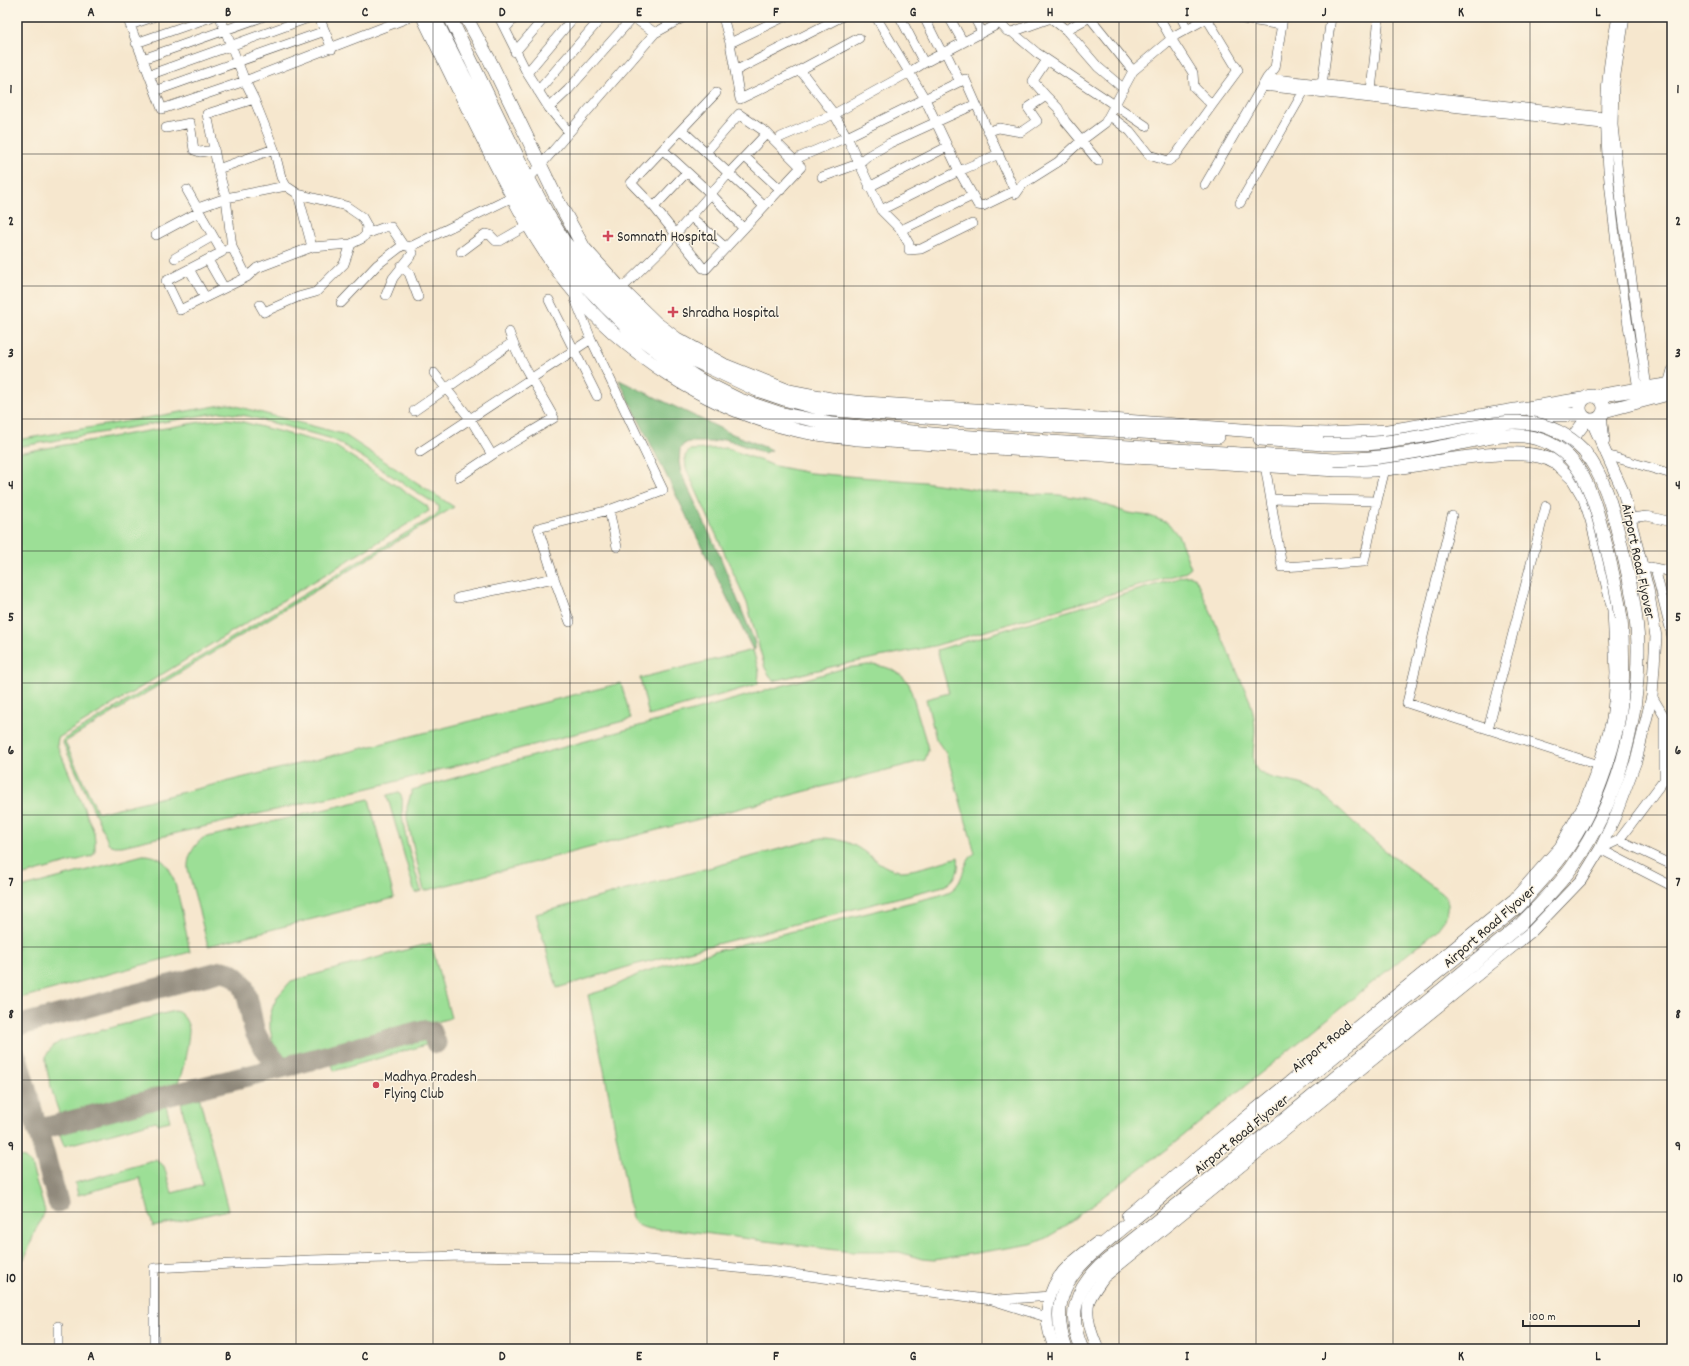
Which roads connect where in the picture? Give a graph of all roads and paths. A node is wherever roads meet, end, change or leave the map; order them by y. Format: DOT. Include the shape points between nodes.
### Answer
graph roads {
  1 [pos="153,17"];
  2 [pos="211,17"];
  3 [pos="220,17"];
  4 [pos="262,17"];
  5 [pos="311,17"];
  6 [pos="319,17"];
  7 [pos="410,17"];
  8 [pos="423,17"];
  9 [pos="434,17"];
  10 [pos="450,17"];
  11 [pos="466,17"];
  12 [pos="499,17"];
  13 [pos="515,17"];
  14 [pos="545,17"];
  15 [pos="574,17"];
  16 [pos="602,17"];
  17 [pos="633,17"];
  18 [pos="723,17"];
  19 [pos="784,17"];
  20 [pos="841,17"];
  21 [pos="876,17"];
  22 [pos="900,17"];
  23 [pos="924,17"];
  24 [pos="949,17"];
  25 [pos="974,17"];
  26 [pos="1091,17"];
  27 [pos="1159,17"];
  28 [pos="1181,17"];
  29 [pos="1208,17"];
  30 [pos="1243,17"];
  31 [pos="1331,17"];
  32 [pos="1379,17"];
  33 [pos="1617,17"];
  34 [pos="1625,17"];
  35 [pos="681,18"];
  36 [pos="999,20"];
  37 [pos="128,21"];
  38 [pos="1283,21"];
  39 [pos="505,29"];
  40 [pos="1187,29"];
  41 [pos="1066,30"];
  42 [pos="225,31"];
  43 [pos="325,31"];
  44 [pos="982,32"];
  45 [pos="1012,32"];
  46 [pos="654,33"];
  47 [pos="859,38"];
  48 [pos="1172,40"];
  49 [pos="136,42"];
  50 [pos="963,42"];
  51 [pos="441,43"];
  52 [pos="730,43"];
  53 [pos="231,46"];
  54 [pos="332,49"];
  55 [pos="515,52"];
  56 [pos="944,52"];
  57 [pos="142,59"];
  58 [pos="1047,60"];
  59 [pos="238,63"];
  60 [pos="924,63"];
  61 [pos="800,70"];
  62 [pos="735,71"];
  63 [pos="1133,71"];
  64 [pos="527,73"];
  65 [pos="908,73"];
  66 [pos="149,75"];
  67 [pos="1267,78"];
  68 [pos="245,81"];
  69 [pos="960,82"];
  70 [pos="1322,84"];
  71 [pos="1262,86"];
  72 [pos="1124,89"];
  73 [pos="1371,90"];
  74 [pos="155,91"];
  75 [pos="538,91"];
  76 [pos="1304,91"];
  77 [pos="716,93"];
  78 [pos="1046,96"];
  79 [pos="254,99"];
  80 [pos="925,99"];
  81 [pos="976,104"];
  82 [pos="1212,104"];
  83 [pos="1116,105"];
  84 [pos="549,108"];
  85 [pos="834,114"];
  86 [pos="1110,116"];
  87 [pos="1610,121"];
  88 [pos="936,122"];
  89 [pos="1146,126"];
  90 [pos="166,128"];
  91 [pos="682,130"];
  92 [pos="568,132"];
  93 [pos="989,132"];
  94 [pos="767,133"];
  95 [pos="781,137"];
  96 [pos="847,137"];
  97 [pos="1081,141"];
  98 [pos="948,147"];
  99 [pos="274,149"];
  100 [pos="214,150"];
  101 [pos="663,150"];
  102 [pos="707,151"];
  103 [pos="999,154"];
  104 [pos="745,156"];
  105 [pos="800,157"];
  106 [pos="1098,161"];
  107 [pos="858,164"];
  108 [pos="540,166"];
  109 [pos="218,169"];
  110 [pos="959,171"];
  111 [pos="687,172"];
  112 [pos="729,173"];
  113 [pos="822,178"];
  114 [pos="1205,185"];
  115 [pos="286,186"];
  116 [pos="869,187"];
  117 [pos="521,188"];
  118 [pos="187,190"];
  119 [pos="781,190"];
  120 [pos="1014,191"];
  121 [pos="298,194"];
  122 [pos="711,194"];
  123 [pos="972,196"];
  124 [pos="226,198"];
  125 [pos="1240,203"];
  126 [pos="764,206"];
  127 [pos="654,207"];
  128 [pos="198,210"];
  129 [pos="880,210"];
  130 [pos="690,216"];
  131 [pos="972,224"];
  132 [pos="528,225"];
  133 [pos="743,228"];
  134 [pos="901,230"];
  135 [pos="366,234"];
  136 [pos="675,234"];
  137 [pos="156,235"];
  138 [pos="213,236"];
  139 [pos="351,244"];
  140 [pos="312,246"];
  141 [pos="407,246"];
  142 [pos="232,247"];
  143 [pos="726,248"];
  144 [pos="222,252"];
  145 [pos="461,252"];
  146 [pos="175,258"];
  147 [pos="208,260"];
  148 [pos="402,266"];
  149 [pos="189,269"];
  150 [pos="247,277"];
  151 [pos="224,288"];
  152 [pos="621,289"];
  153 [pos="574,292"];
  154 [pos="386,296"];
  155 [pos="205,297"];
  156 [pos="418,297"];
  157 [pos="549,300"];
  158 [pos="340,303"];
  159 [pos="260,305"];
  160 [pos="509,332"];
  161 [pos="591,339"];
  162 [pos="512,342"];
  163 [pos="573,350"];
  164 [pos="1672,370"];
  165 [pos="434,373"];
  166 [pos="531,377"];
  167 [pos="445,388"];
  168 [pos="1642,389"];
  169 [pos="1669,389"];
  170 [pos="597,396"];
  171 [pos="1596,396"];
  172 [pos="1582,399"];
  173 [pos="1522,410"];
  174 [pos="414,411"];
  175 [pos="1591,416"];
  176 [pos="471,420"];
  177 [pos="1288,438"];
  178 [pos="420,452"];
  179 [pos="492,455"];
  180 [pos="1606,455"];
  181 [pos="1550,460"];
  182 [pos="1267,462"];
  183 [pos="1385,469"];
  184 [pos="1672,474"];
  185 [pos="459,477"];
  186 [pos="1271,499"];
  187 [pos="1377,501"];
  188 [pos="1546,506"];
  189 [pos="609,510"];
  190 [pos="1452,516"];
  191 [pos="1630,518"];
  192 [pos="1672,522"];
  193 [pos="617,547"];
  194 [pos="1642,565"];
  195 [pos="1655,568"];
  196 [pos="1672,572"];
  197 [pos="554,578"];
  198 [pos="458,598"];
  199 [pos="570,622"];
  200 [pos="1672,636"];
  201 [pos="1656,637"];
  202 [pos="1652,696"];
  203 [pos="1668,717"];
  204 [pos="1488,729"];
  205 [pos="1599,765"];
  206 [pos="1668,781"];
  207 [pos="1584,811"];
  208 [pos="1619,840"];
  209 [pos="1600,849"];
  210 [pos="1672,865"];
  211 [pos="1672,886"];
  212 [pos="1050,1296"];
  213 [pos="992,1300"];
  214 [pos="1046,1317"];
  215 [pos="58,1326"];
  216 [pos="58,1349"];
  217 [pos="154,1349"];
  218 [pos="1056,1349"];
  219 [pos="1066,1349"];
  220 [pos="1082,1349"];
  221 [pos="1098,1349"];
  1 -- 37 [label="street"];
  2 -- 49 [label="street"];
  3 -- 42 [label="street"];
  4 -- 42 [label="street"];
  5 -- 53 [label="street"];
  6 -- 43 [label="street"];
  7 -- 54 [label="street"];
  8 -- 51 [label="main road"];
  9 -- 51 [label="main road"];
  10 -- 117 [label="main road"];
  11 -- 108 [label="main road"];
  12 -- 39 [label="street"];
  13 -- 39 [label="street"];
  14 -- 55 [label="street"];
  15 -- 64 [label="street"];
  16 -- 75 [label="street"];
  17 -- 46 [label="street"];
  17 -- 84 [label="street"];
  18 -- 52 [label="street"];
  19 -- 52 [label="street"];
  20 -- 62 [label="street"];
  21 -- 65 [label="street"];
  22 -- 60 [label="street"];
  23 -- 56 [label="street"];
  24 -- 50 [label="street"];
  25 -- 44 [label="street"];
  26 -- 41 [label="street"];
  26 -- 63 [label="street"];
  27 -- 48 [label="street"];
  28 -- 40 [label="street"];
  29 -- 40 [label="street"];
  29 -- 82 [label="street" via="1238,70"];
  30 -- 38 [label="street"];
  31 -- 70 [label="street"];
  32 -- 73 [label="street"];
  33 -- 87 [label="street" via="1606,94"];
  34 -- 87 [label="street"];
  35 -- 46 [label="street"];
  36 -- 44 [label="street"];
  36 -- 45 [label="street" via="1007,31"];
  37 -- 49 [label="street"];
  38 -- 67 [label="street" via="1275,68"];
  39 -- 55 [label="street"];
  40 -- 48 [label="street"];
  41 -- 45 [label="street" via="1051,18"];
  41 -- 72 [label="street" via="1098,67"];
  42 -- 53 [label="street"];
  42 -- 57 [label="street"];
  43 -- 54 [label="street"];
  43 -- 59 [label="street"];
  44 -- 50 [label="street"];
  45 -- 58 [label="street"];
  46 -- 92 [label="street"];
  47 -- 61 [label="street"];
  48 -- 63 [label="street"];
  48 -- 82 [label="street" via="1193,73 1194,87"];
  49 -- 57 [label="street"];
  50 -- 56 [label="street"];
  51 -- 117 [label="main road"];
  52 -- 62 [label="street"];
  53 -- 59 [label="street"];
  53 -- 66 [label="street"];
  54 -- 68 [label="street"];
  55 -- 64 [label="street"];
  56 -- 60 [label="street"];
  56 -- 69 [label="street"];
  57 -- 66 [label="street"];
  58 -- 78 [label="street" via="1033,81"];
  58 -- 83 [label="street"];
  59 -- 68 [label="street"];
  59 -- 74 [label="street"];
  60 -- 65 [label="street"];
  61 -- 62 [label="street" via="740,99"];
  61 -- 85 [label="street"];
  63 -- 72 [label="street"];
  64 -- 75 [label="street"];
  65 -- 80 [label="street"];
  65 -- 85 [label="street"];
  66 -- 74 [label="street"];
  67 -- 70 [label="street"];
  67 -- 71 [label="street"];
  68 -- 74 [label="street" via="162,109"];
  68 -- 79 [label="street"];
  69 -- 80 [label="street"];
  69 -- 81 [label="street" via="965,79"];
  70 -- 73 [label="street"];
  71 -- 76 [label="street"];
  71 -- 114 [label="street"];
  72 -- 83 [label="street"];
  73 -- 87 [label="street"];
  75 -- 84 [label="street"];
  76 -- 87 [label="street"];
  76 -- 125 [label="street"];
  77 -- 91 [label="street"];
  78 -- 93 [label="street" via="1028,108 1037,121 1020,132 999,128"];
  78 -- 97 [label="street" via="1058,108"];
  79 -- 99 [label="street"];
  79 -- 100 [label="street" via="207,114"];
  80 -- 88 [label="street"];
  80 -- 96 [label="street"];
  81 -- 88 [label="street"];
  81 -- 93 [label="street"];
  82 -- 86 [label="street" via="1175,156 1168,161 1149,154 1130,131"];
  83 -- 86 [label="street"];
  83 -- 89 [label="street"];
  84 -- 92 [label="street"];
  85 -- 95 [label="street"];
  85 -- 96 [label="street"];
  86 -- 97 [label="street" via="1105,123"];
  87 -- 168 [label="street" via="1606,144 1613,214 1627,327"];
  88 -- 98 [label="street"];
  88 -- 107 [label="street" via="890,143"];
  90 -- 100 [label="street" via="190,123 194,150"];
  91 -- 101 [label="street"];
  91 -- 102 [label="street"];
  92 -- 108 [label="street"];
  93 -- 103 [label="street"];
  94 -- 102 [label="street" via="739,114"];
  94 -- 104 [label="street"];
  94 -- 119 [label="street" via="801,167"];
  96 -- 105 [label="street"];
  96 -- 107 [label="street"];
  97 -- 106 [label="street"];
  97 -- 120 [label="street" via="1058,162 1023,184 1016,194"];
  98 -- 110 [label="street"];
  98 -- 116 [label="street"];
  99 -- 109 [label="street"];
  99 -- 115 [label="street"];
  100 -- 109 [label="street"];
  101 -- 111 [label="street"];
  101 -- 127 [label="street" via="631,182"];
  102 -- 112 [label="street"];
  103 -- 110 [label="street"];
  103 -- 120 [label="street"];
  104 -- 112 [label="street"];
  104 -- 119 [label="street"];
  107 -- 113 [label="street"];
  107 -- 116 [label="street"];
  108 -- 117 [label="street"];
  108 -- 152 [label="main road" via="578,239"];
  109 -- 124 [label="street"];
  110 -- 123 [label="street"];
  110 -- 129 [label="street"];
  111 -- 122 [label="street"];
  111 -- 127 [label="street"];
  112 -- 122 [label="street"];
  112 -- 126 [label="street"];
  115 -- 121 [label="street"];
  115 -- 124 [label="street"];
  116 -- 129 [label="street"];
  117 -- 132 [label="main road"];
  117 -- 141 [label="street"];
  117 -- 177 [label="main road" via="554,224 579,261 629,314 649,331 689,358 764,393 822,409"];
  117 -- 182 [label="main road" via="535,216 570,268 606,307 633,333 668,359 702,381 740,400 780,413 832,424"];
  118 -- 128 [label="street"];
  119 -- 126 [label="street"];
  120 -- 123 [label="street" via="981,207"];
  121 -- 135 [label="street" via="346,206 362,217 367,226"];
  121 -- 140 [label="street"];
  122 -- 130 [label="street"];
  122 -- 133 [label="street"];
  123 -- 134 [label="street"];
  124 -- 128 [label="street"];
  124 -- 142 [label="street"];
  126 -- 133 [label="street"];
  127 -- 136 [label="street"];
  128 -- 137 [label="street"];
  128 -- 138 [label="street"];
  129 -- 134 [label="street"];
  130 -- 136 [label="street"];
  130 -- 143 [label="street"];
  131 -- 134 [label="street" via="922,249 909,250 909,244"];
  132 -- 145 [label="street" via="500,241 485,234"];
  132 -- 153 [label="main road"];
  133 -- 143 [label="street"];
  135 -- 139 [label="street"];
  135 -- 141 [label="street" via="391,227"];
  136 -- 143 [label="street" via="706,269"];
  136 -- 152 [label="street"];
  138 -- 144 [label="street"];
  138 -- 146 [label="street"];
  139 -- 140 [label="street"];
  139 -- 159 [label="street" via="344,264 316,292 264,312"];
  140 -- 150 [label="street" via="257,268"];
  141 -- 148 [label="street" via="413,253"];
  141 -- 158 [label="street" via="377,265"];
  142 -- 144 [label="street"];
  142 -- 150 [label="street"];
  144 -- 147 [label="street"];
  147 -- 149 [label="street"];
  147 -- 151 [label="street"];
  148 -- 154 [label="street" via="393,278"];
  148 -- 156 [label="street" via="409,273"];
  149 -- 155 [label="street"];
  149 -- 155 [label="street" via="166,281 180,310"];
  150 -- 151 [label="street"];
  151 -- 155 [label="street"];
  152 -- 177 [label="main road" via="677,339 724,365 789,391 865,403 1006,412"];
  153 -- 161 [label="street"];
  153 -- 182 [label="main road" via="626,344 693,389 754,417 800,430 858,439"];
  157 -- 163 [label="street"];
  160 -- 162 [label="street"];
  161 -- 163 [label="street"];
  161 -- 189 [label="street" via="663,490"];
  162 -- 166 [label="street"];
  162 -- 167 [label="street"];
  163 -- 166 [label="street"];
  163 -- 170 [label="street"];
  164 -- 169 [label="street"];
  165 -- 167 [label="street"];
  166 -- 176 [label="street"];
  166 -- 179 [label="street" via="554,418"];
  167 -- 174 [label="street"];
  167 -- 176 [label="street"];
  168 -- 169 [label="main road"];
  168 -- 171 [label="main road"];
  169 -- 175 [label="main road"];
  171 -- 172 [label="main road"];
  171 -- 175 [label="main road" via="1602,400"];
  172 -- 173 [label="main road"];
  172 -- 175 [label="main road" via="1579,406"];
  173 -- 175 [label="main road" via="1551,415"];
  173 -- 177 [label="main road" via="1388,431"];
  175 -- 180 [label="street"];
  175 -- 181 [label="main road"];
  176 -- 178 [label="street"];
  176 -- 179 [label="street"];
  177 -- 220 [label="main road, Airport Road Flyover, bridge" via="1323,444 1377,443 1487,424 1523,422 1555,429 1569,437 1584,452 1599,474 1608,495 1626,564 1636,625 1638,671 1628,741 1598,823 1571,869 1552,891 1521,924 1284,1120 1100,1266 1082,1288 1075,1308 1075,1323"];
  179 -- 185 [label="street"];
  180 -- 184 [label="street"];
  180 -- 191 [label="street" via="1623,492"];
  181 -- 183 [label="main road" via="1508,452"];
  181 -- 205 [label="street" via="1573,480 1584,499 1613,610 1616,673 1614,702 1612,720"];
  182 -- 183 [label="main road" via="1336,470"];
  182 -- 186 [label="street"];
  182 -- 207 [label="main road, Airport Road Flyover, bridge" via="1380,457 1515,436 1555,446 1578,468 1594,500 1609,556 1618,596 1623,649 1622,695 1612,747 1594,796"];
  183 -- 187 [label="street"];
  186 -- 187 [label="street"];
  186 -- 187 [label="street" via="1282,567 1364,562"];
  188 -- 204 [label="street"];
  189 -- 193 [label="street"];
  189 -- 197 [label="street" via="538,528"];
  190 -- 204 [label="street" via="1407,703"];
  191 -- 192 [label="street" via="1647,516"];
  191 -- 194 [label="street"];
  194 -- 195 [label="street"];
  194 -- 201 [label="street"];
  195 -- 196 [label="street"];
  195 -- 200 [label="street"];
  197 -- 198 [label="street"];
  197 -- 199 [label="street"];
  200 -- 201 [label="street"];
  201 -- 202 [label="street"];
  202 -- 203 [label="street"];
  202 -- 209 [label="street" via="1636,761 1615,818"];
  203 -- 206 [label="street"];
  204 -- 205 [label="street"];
  205 -- 207 [label="street"];
  206 -- 208 [label="street"];
  207 -- 212 [label="street" via="1560,847 1518,895 1210,1146 1070,1264 1061,1274"];
  207 -- 219 [label="main road, Airport Road" via="1567,848 1518,907 1076,1269 1063,1294 1058,1318 1060,1334"];
  208 -- 209 [label="street"];
  208 -- 210 [label="street"];
  209 -- 211 [label="street"];
  209 -- 221 [label="street" via="1581,880 1532,931 1104,1277 1090,1301 1087,1314"];
  212 -- 213 [label="street"];
  212 -- 214 [label="street"];
  213 -- 214 [label="street"];
  213 -- 217 [label="street" via="770,1271 628,1258 458,1256 154,1268"];
  214 -- 218 [label="street" via="1048,1332"];
  215 -- 216 [label="street"];
}
